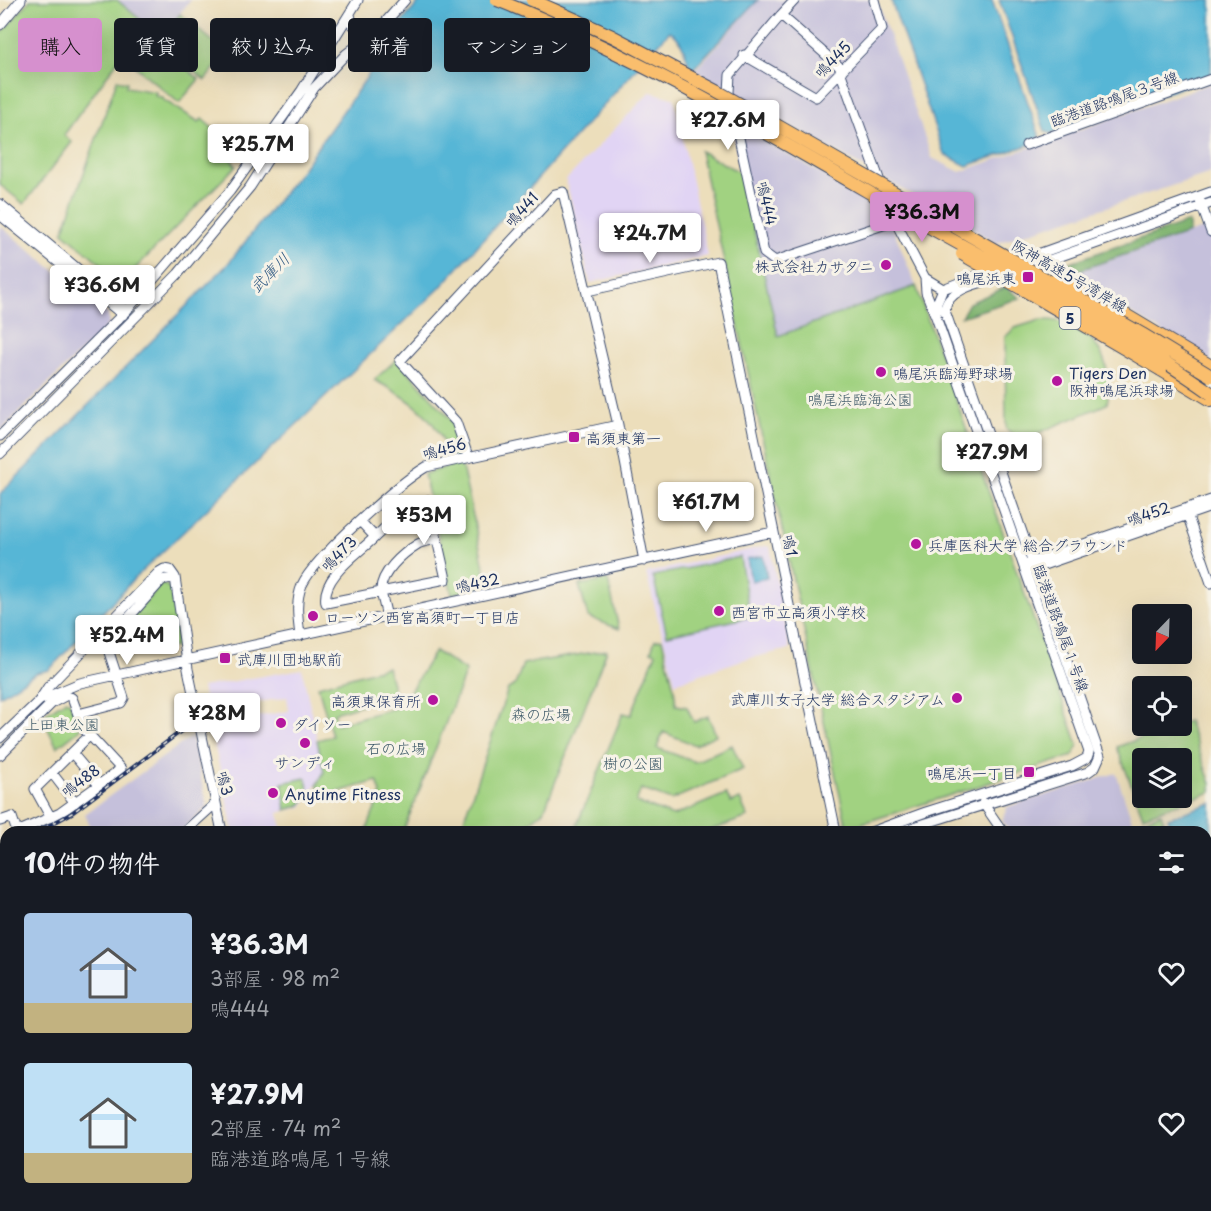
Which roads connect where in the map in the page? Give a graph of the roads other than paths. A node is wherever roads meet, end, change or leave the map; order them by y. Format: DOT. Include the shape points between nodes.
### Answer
graph roads {
  1 [pos="21,0"];
  2 [pos="358,0"];
  3 [pos="405,0"];
  4 [pos="497,0"];
  5 [pos="532,0"];
  6 [pos="795,0"];
  7 [pos="874,0"];
  8 [pos="351,11"];
  9 [pos="781,15"];
  10 [pos="349,18"];
  11 [pos="388,18"];
  12 [pos="0,25"];
  13 [pos="348,52"];
  14 [pos="744,55"];
  15 [pos="841,70"];
  16 [pos="1211,79"];
  17 [pos="1026,145"];
  18 [pos="829,169"];
  19 [pos="1211,192"];
  20 [pos="244,195"];
  21 [pos="1198,196"];
  22 [pos="0,204"];
  23 [pos="1206,205"];
  24 [pos="0,215"];
  25 [pos="895,221"];
  26 [pos="1211,232"];
  27 [pos="975,238"];
  28 [pos="182,248"];
  29 [pos="925,283"];
  30 [pos="587,291"];
  31 [pos="942,292"];
  32 [pos="951,296"];
  33 [pos="125,312"];
  34 [pos="936,317"];
  35 [pos="112,325"];
  36 [pos="1211,366"];
  37 [pos="82,372"];
  38 [pos="1211,376"];
  39 [pos="1211,393"];
  40 [pos="1211,400"];
  41 [pos="618,425"];
  42 [pos="0,436"];
  43 [pos="0,454"];
  44 [pos="468,456"];
  45 [pos="1211,500"];
  46 [pos="1211,507"];
  47 [pos="1186,512"];
  48 [pos="360,521"];
  49 [pos="773,531"];
  50 [pos="375,537"];
  51 [pos="436,539"];
  52 [pos="644,561"];
  53 [pos="1035,565"];
  54 [pos="1025,568"];
  55 [pos="175,577"];
  56 [pos="1211,583"];
  57 [pos="381,592"];
  58 [pos="387,616"];
  59 [pos="300,636"];
  60 [pos="187,658"];
  61 [pos="116,674"];
  62 [pos="40,700"];
  63 [pos="78,714"];
  64 [pos="90,735"];
  65 [pos="0,738"];
  66 [pos="72,753"];
  67 [pos="0,755"];
  68 [pos="52,773"];
  69 [pos="99,785"];
  70 [pos="979,795"];
  71 [pos="75,802"];
  72 [pos="216,803"];
  73 [pos="984,806"];
  74 [pos="914,816"];
  75 [pos="51,818"];
  76 [pos="0,821"];
  77 [pos="15,826"];
  78 [pos="32,826"];
  79 [pos="191,826"];
  80 [pos="221,826"];
  81 [pos="834,826"];
  82 [pos="887,826"];
  83 [pos="926,826"];
  84 [pos="933,826"];
  85 [pos="999,826"];
  1 -- 12 [label="street"];
  2 -- 8 [label="street"];
  3 -- 11 [label="street"];
  4 -- 18 [label="highway, 阪神高速5号湾岸線 / 5, bridge" via="658,74"];
  5 -- 27 [label="highway, 阪神高速5号湾岸線 / 5, bridge" via="691,77"];
  6 -- 9 [label="street"];
  7 -- 15 [label="street, 鳴445" via="882,29"];
  8 -- 10 [label="street"];
  8 -- 28 [label="street" via="272,133"];
  9 -- 14 [label="street, 鳴444"];
  9 -- 15 [label="street"];
  13 -- 20 [label="street" via="314,88"];
  14 -- 15 [label="street, 鳴445" via="816,97"];
  14 -- 25 [label="street, 鳴444" via="730,75 729,92 764,253 775,261"];
  15 -- 25 [label="street"];
  16 -- 17 [label="street, 臨港道路鳴尾３号線"];
  18 -- 39 [label="highway, 阪神高速5号湾岸線 / 5, bridge" via="1135,344"];
  18 -- 40 [label="highway, 5, bridge" via="980,266"];
  19 -- 21 [label="street"];
  20 -- 28 [label="street" via="229,202 198,237"];
  20 -- 37 [label="street" via="178,274"];
  21 -- 23 [label="street"];
  21 -- 31 [label="street"];
  22 -- 33 [label="street"];
  23 -- 26 [label="street"];
  23 -- 32 [label="street"];
  24 -- 33 [label="street"];
  25 -- 29 [label="street"];
  27 -- 36 [label="highway, 5, bridge" via="1079,287"];
  27 -- 38 [label="highway, 阪神高速5号湾岸線 / 5, bridge"];
  28 -- 33 [label="street"];
  29 -- 31 [label="street"];
  29 -- 34 [label="street"];
  30 -- 41 [label="street, 鳴441"];
  30 -- 44 [label="street, 鳴441" via="565,197 559,191 400,361 456,422"];
  30 -- 49 [label="street, 鳴1" via="718,262"];
  31 -- 32 [label="street"];
  31 -- 34 [label="street, 臨港道路鳴尾１号線"];
  32 -- 53 [label="street, 臨港道路鳴尾１号線" via="945,311"];
  33 -- 35 [label="street"];
  34 -- 54 [label="street, 臨港道路鳴尾１号線"];
  35 -- 37 [label="street"];
  35 -- 42 [label="street"];
  37 -- 43 [label="street"];
  41 -- 44 [label="street, 鳴456"];
  41 -- 52 [label="street, 鳴441"];
  44 -- 48 [label="street, 鳴456" via="426,466 405,479"];
  45 -- 47 [label="street, 鳴452"];
  46 -- 47 [label="street, 鳴452"];
  47 -- 53 [label="street, 鳴452"];
  47 -- 56 [label="street"];
  48 -- 50 [label="street, 鳴473"];
  48 -- 59 [label="street, 鳴456" via="301,587 297,606"];
  49 -- 52 [label="street, 鳴432"];
  49 -- 81 [label="street, 鳴1"];
  50 -- 51 [label="street" via="409,505 428,500"];
  50 -- 57 [label="street, 鳴473" via="329,583 324,593 326,603"];
  51 -- 57 [label="street" via="418,544 387,572 380,583"];
  51 -- 57 [label="street" via="446,579"];
  52 -- 58 [label="street, 鳴432"];
  53 -- 54 [label="street, 鳴452"];
  53 -- 73 [label="street, 臨港道路鳴尾１号線" via="1100,756 1088,772"];
  54 -- 70 [label="street, 臨港道路鳴尾１号線" via="1089,752 1080,763"];
  55 -- 60 [label="street, 鳴3"];
  55 -- 61 [label="street" via="162,580 106,643"];
  55 -- 62 [label="street" via="164,569"];
  57 -- 58 [label="street"];
  58 -- 59 [label="street, 鳴432"];
  59 -- 60 [label="street, 鳴432"];
  60 -- 61 [label="street, 鳴432"];
  60 -- 72 [label="street, 鳴3"];
  61 -- 62 [label="street, 鳴432" via="80,683"];
  61 -- 63 [label="street" via="124,698 121,703"];
  62 -- 65 [label="street"];
  63 -- 64 [label="street, 鳴488"];
  63 -- 67 [label="street, 鳴488" via="67,695 52,703"];
  64 -- 66 [label="street"];
  64 -- 69 [label="street, 鳴488" via="121,769"];
  66 -- 68 [label="street"];
  66 -- 69 [label="street"];
  68 -- 71 [label="street"];
  68 -- 75 [label="street" via="35,789"];
  69 -- 71 [label="street, 鳴488"];
  70 -- 73 [label="street"];
  70 -- 74 [label="street, 臨港道路鳴尾１号線"];
  71 -- 75 [label="street, 鳴488"];
  72 -- 79 [label="street"];
  72 -- 80 [label="street, 鳴3"];
  73 -- 84 [label="street, 臨港道路鳴尾１号線"];
  73 -- 85 [label="street"];
  74 -- 82 [label="street, 臨港道路鳴尾１号線"];
  74 -- 83 [label="street"];
  75 -- 78 [label="street, 鳴488"];
  76 -- 77 [label="street, 鳴488" via="12,817"];
}
